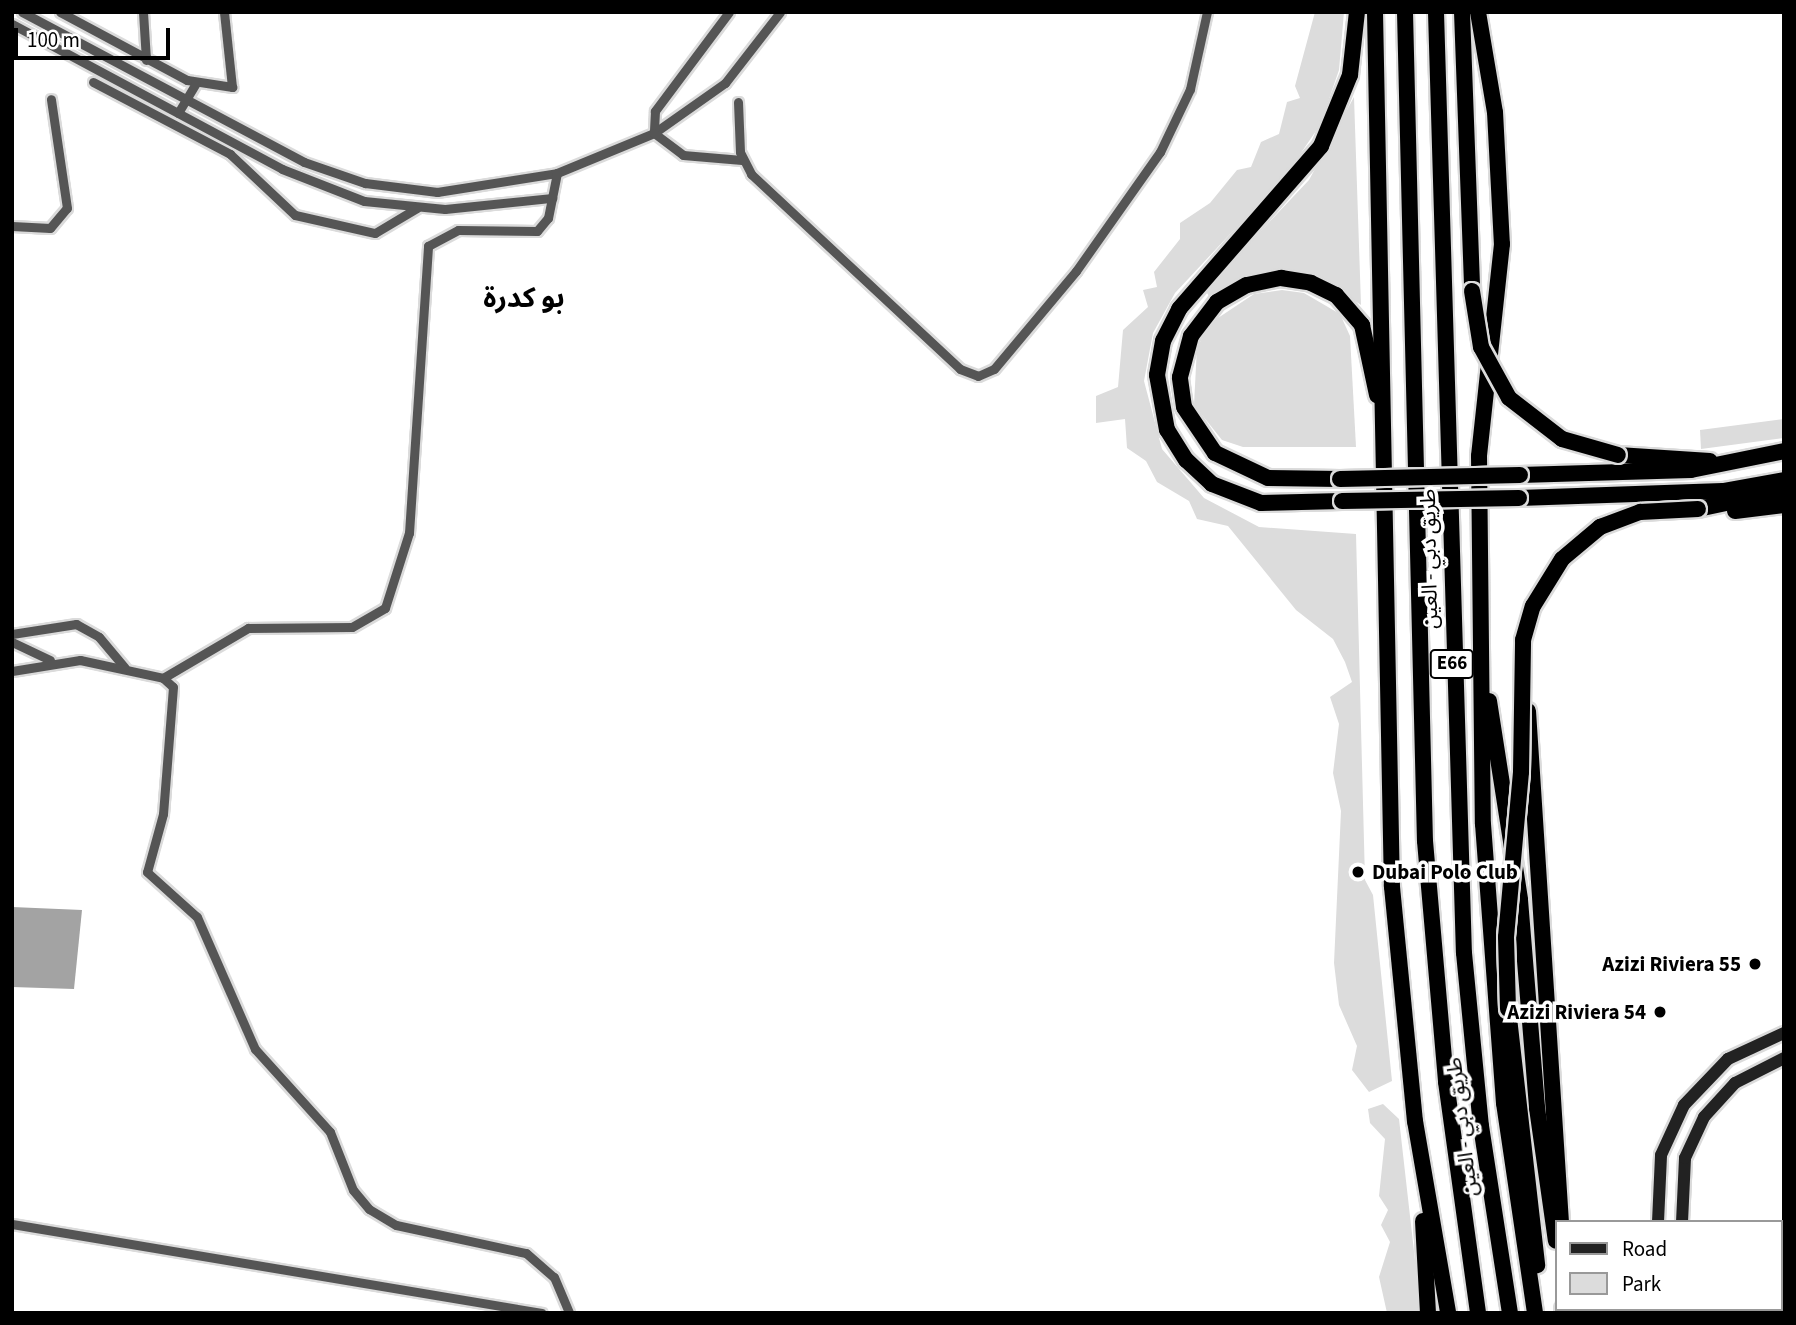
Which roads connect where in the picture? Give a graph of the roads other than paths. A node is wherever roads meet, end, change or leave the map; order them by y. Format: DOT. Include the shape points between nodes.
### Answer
graph roads {
  1 [pos="22,12"];
  2 [pos="60,12"];
  3 [pos="143,12"];
  4 [pos="224,12"];
  5 [pos="729,12"];
  6 [pos="780,12"];
  7 [pos="1207,12"];
  8 [pos="1357,12"];
  9 [pos="1375,12"];
  10 [pos="1405,12"];
  11 [pos="1436,12"];
  12 [pos="1462,12"];
  13 [pos="1478,12"];
  14 [pos="69,15"];
  15 [pos="12,24"];
  16 [pos="146,60"];
  17 [pos="93,82"];
  18 [pos="196,83"];
  19 [pos="188,98"];
  20 [pos="51,99"];
  21 [pos="738,102"];
  22 [pos="178,113"];
  23 [pos="654,133"];
  24 [pos="742,160"];
  25 [pos="557,173"];
  26 [pos="552,198"];
  27 [pos="417,208"];
  28 [pos="12,226"];
  29 [pos="1384,413"];
  30 [pos="1784,452"];
  31 [pos="1729,463"];
  32 [pos="1784,480"];
  33 [pos="1784,490"];
  34 [pos="1784,505"];
  35 [pos="1698,509"];
  36 [pos="12,634"];
  37 [pos="1481,639"];
  38 [pos="12,642"];
  39 [pos="50,660"];
  40 [pos="125,668"];
  41 [pos="12,671"];
  42 [pos="1523,673"];
  43 [pos="163,678"];
  44 [pos="1784,1033"];
  45 [pos="1784,1058"];
  46 [pos="1424,1184"];
  47 [pos="1561,1220"];
  48 [pos="1658,1220"];
  49 [pos="1682,1220"];
  50 [pos="12,1224"];
  51 [pos="1554,1227"];
  52 [pos="542,1313"];
  53 [pos="569,1313"];
  54 [pos="1428,1313"];
  55 [pos="1448,1313"];
  56 [pos="1478,1313"];
  57 [pos="1510,1313"];
  58 [pos="1535,1313"];
  59 [pos="1543,1313"];
  1 -- 19 [label="street"];
  2 -- 14 [label="street"];
  3 -- 16 [label="street"];
  4 -- 18 [label="street" via="232,87"];
  5 -- 23 [label="street" via="655,111"];
  6 -- 23 [label="street" via="725,83"];
  7 -- 24 [label="street" via="1190,89 1160,152 1089,255 986,375 960,369"];
  8 -- 32 [label="highway, bridge" via="1350,75 1321,146 1179,309 1163,341 1157,375 1167,430 1186,460 1212,484 1261,503 1723,491"];
  9 -- 29 [label="highway"];
  10 -- 56 [label="highway, طريق دبي - العين / E66" via="1425,841 1446,1082"];
  11 -- 57 [label="highway, طريق دبي - العين / E66" via="1464,953 1481,1126"];
  12 -- 31 [label="highway, bridge" via="1472,291 1481,347 1509,398 1562,439 1618,454"];
  13 -- 37 [label="highway" via="1495,112 1502,244 1481,424"];
  14 -- 16 [label="street"];
  15 -- 22 [label="street"];
  16 -- 18 [label="street"];
  17 -- 27 [label="street" via="230,153 295,215 375,233"];
  18 -- 19 [label="street"];
  19 -- 22 [label="street"];
  19 -- 25 [label="street" via="304,162 365,183 437,192"];
  20 -- 28 [label="street" via="67,208 50,228"];
  21 -- 24 [label="street"];
  22 -- 27 [label="street" via="309,181 364,201"];
  23 -- 24 [label="street" via="683,155"];
  23 -- 25 [label="street"];
  25 -- 26 [label="street"];
  26 -- 27 [label="street"];
  26 -- 43 [label="street" via="537,231 457,230 428,246 409,533 385,608 352,627 248,628"];
  29 -- 31 [label="highway, bridge" via="1362,325 1324,288 1281,278 1247,285 1217,302 1197,326 1182,363 1181,391 1205,443 1253,474 1340,479 1520,475"];
  29 -- 46 [label="highway" via="1392,887"];
  30 -- 31 [label="highway"];
  33 -- 35 [label="highway"];
  34 -- 35 [label="highway"];
  35 -- 42 [label="highway, bridge" via="1626,516 1573,547 1533,606"];
  36 -- 40 [label="street" via="76,624 99,637"];
  37 -- 51 [label="highway" via="1495,768 1520,900 1537,1108"];
  37 -- 58 [label="highway" via="1491,967"];
  38 -- 39 [label="street"];
  39 -- 40 [label="street"];
  39 -- 41 [label="street"];
  40 -- 43 [label="street"];
  42 -- 47 [label="highway, bridge"];
  42 -- 59 [label="highway, bridge" via="1506,937 1508,1009"];
  43 -- 53 [label="street" via="174,698 163,814 147,872 197,917 256,1049 330,1132 353,1191 369,1209 397,1225 526,1253 554,1277"];
  44 -- 48 [label="street" via="1728,1059 1684,1105 1661,1155"];
  45 -- 49 [label="street" via="1735,1083 1704,1116 1685,1158"];
  46 -- 54 [label="highway"];
  46 -- 55 [label="highway"];
  50 -- 52 [label="street"];
}
